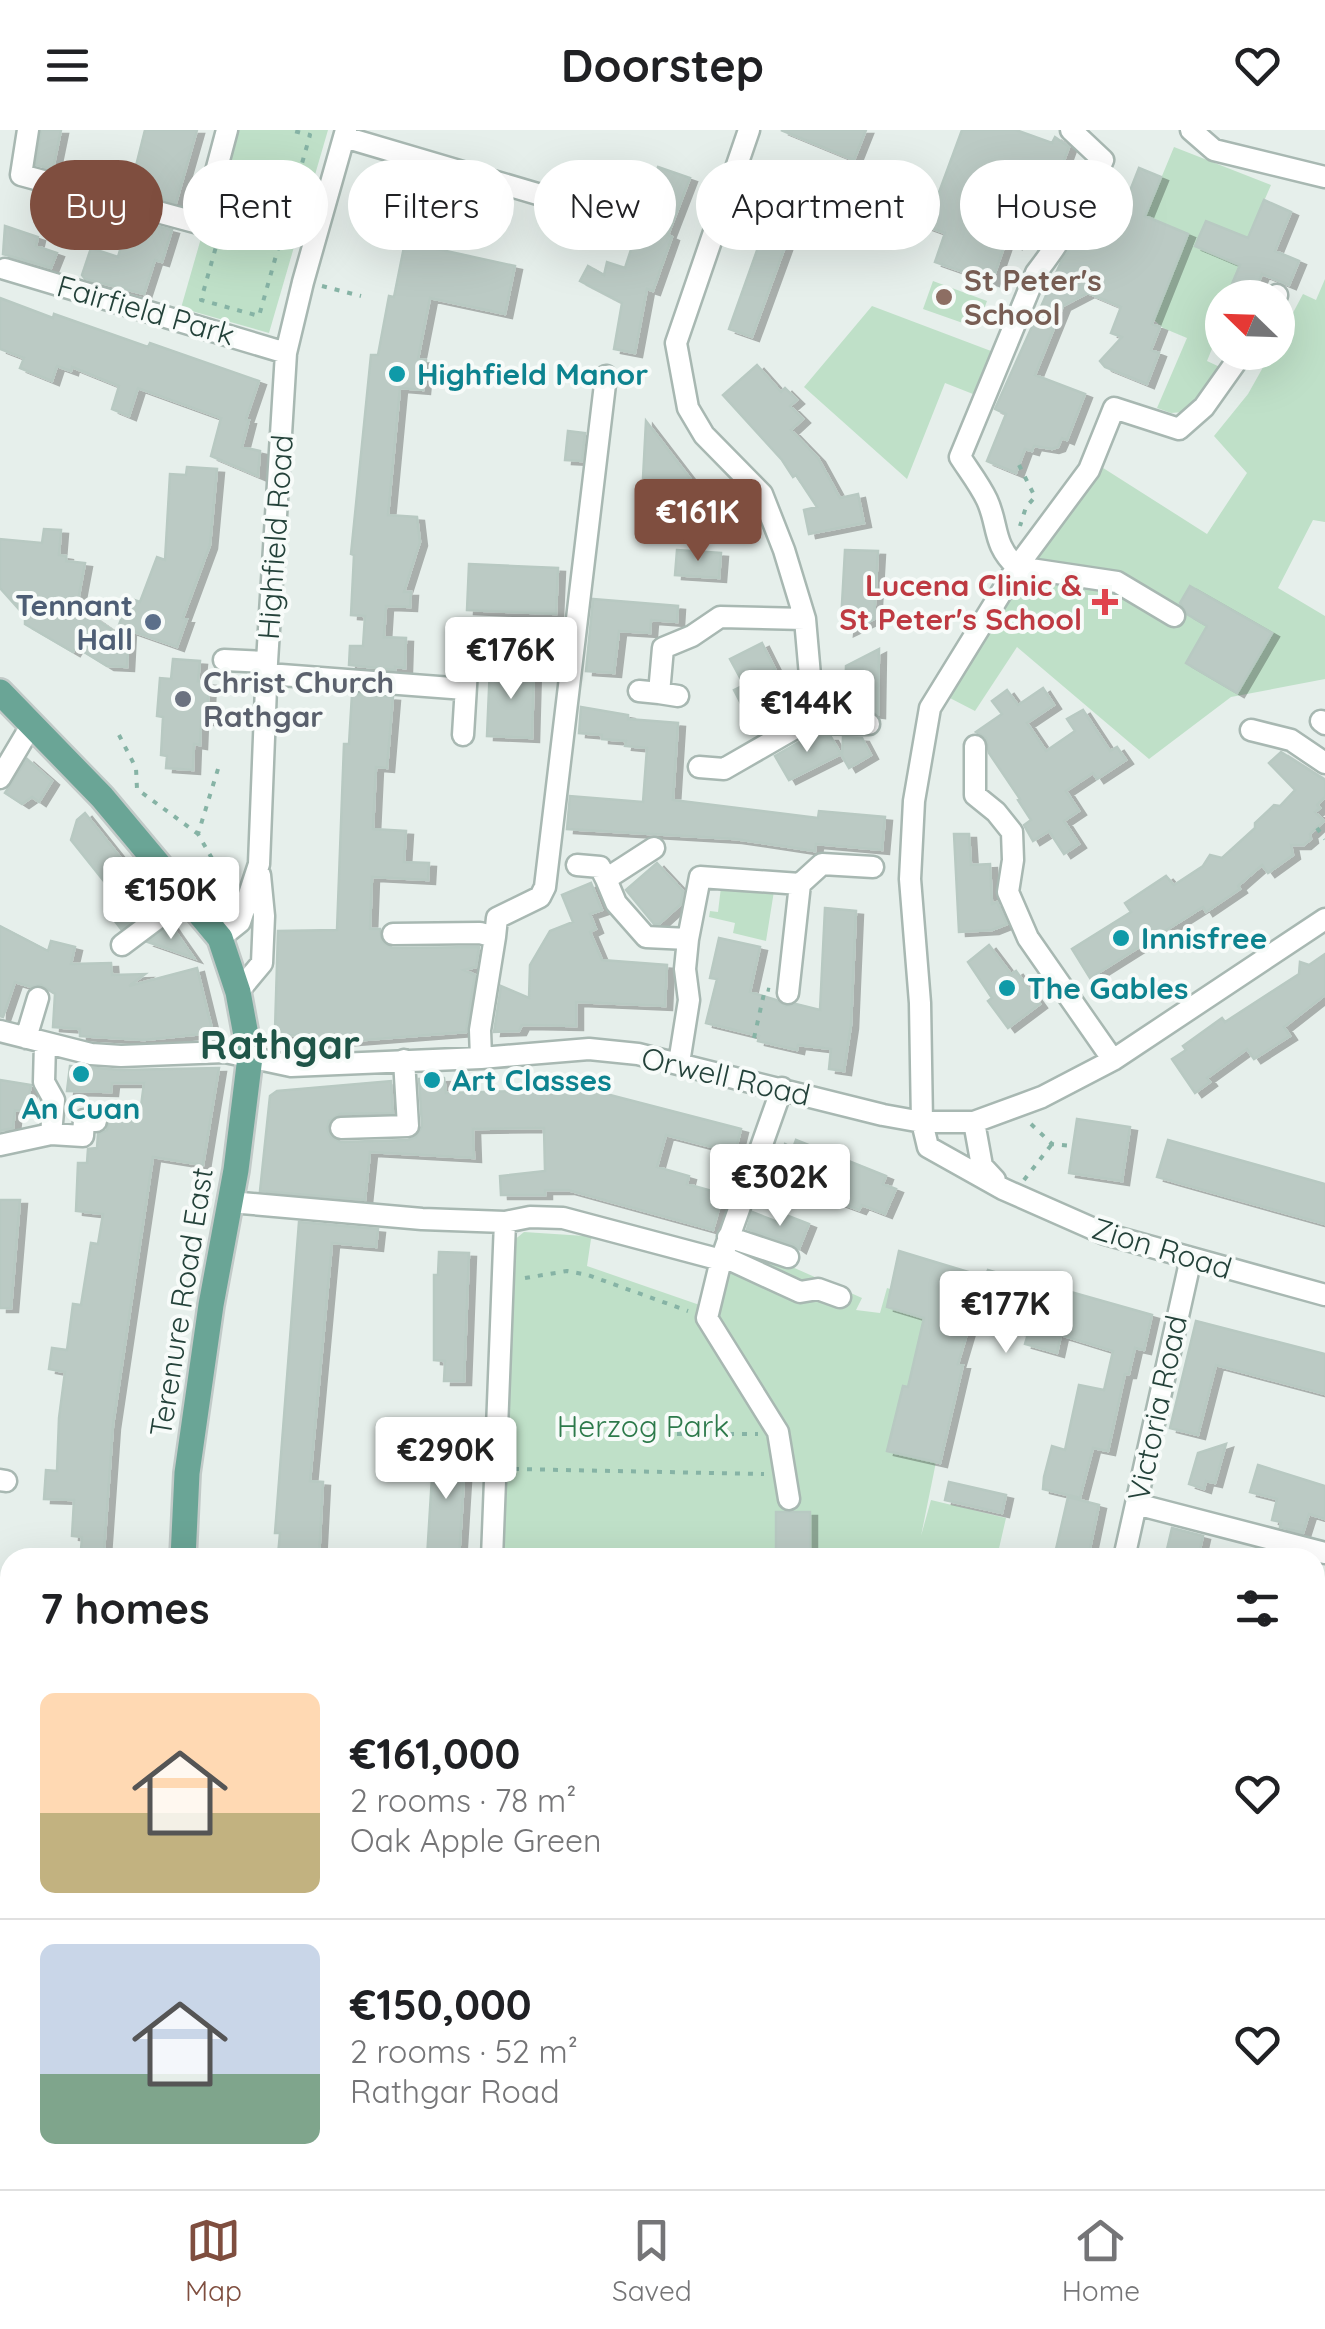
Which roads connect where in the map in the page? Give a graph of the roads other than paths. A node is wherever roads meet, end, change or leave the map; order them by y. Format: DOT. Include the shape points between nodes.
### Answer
graph roads {
  1 [pos="28,130"];
  2 [pos="227,130"];
  3 [pos="749,130"];
  4 [pos="1071,130"];
  5 [pos="1191,130"];
  6 [pos="345,134"];
  7 [pos="1325,178"];
  8 [pos="534,192"];
  9 [pos="4,268"];
  10 [pos="286,353"];
  11 [pos="1230,370"];
  12 [pos="606,376"];
  13 [pos="1017,567"];
  14 [pos="1174,616"];
  15 [pos="805,619"];
  16 [pos="558,642"];
  17 [pos="224,660"];
  18 [pos="267,668"];
  19 [pos="465,689"];
  20 [pos="0,692"];
  21 [pos="659,693"];
  22 [pos="814,721"];
  23 [pos="32,724"];
  24 [pos="869,724"];
  25 [pos="1251,730"];
  26 [pos="463,735"];
  27 [pos="976,746"];
  28 [pos="1325,763"];
  29 [pos="700,767"];
  30 [pos="0,778"];
  31 [pos="654,848"];
  32 [pos="259,864"];
  33 [pos="577,865"];
  34 [pos="873,867"];
  35 [pos="606,879"];
  36 [pos="800,884"];
  37 [pos="186,896"];
  38 [pos="1325,919"];
  39 [pos="393,934"];
  40 [pos="495,936"];
  41 [pos="220,938"];
  42 [pos="688,940"];
  43 [pos="122,945"];
  44 [pos="238,992"];
  45 [pos="788,994"];
  46 [pos="38,998"];
  47 [pos="0,1031"];
  48 [pos="35,1040"];
  49 [pos="250,1058"];
  50 [pos="481,1058"];
  51 [pos="404,1060"];
  52 [pos="1113,1060"];
  53 [pos="679,1063"];
  54 [pos="782,1088"];
  55 [pos="96,1121"];
  56 [pos="922,1122"];
  57 [pos="974,1122"];
  58 [pos="341,1128"];
  59 [pos="51,1134"];
  60 [pos="0,1145"];
  61 [pos="1003,1189"];
  62 [pos="230,1202"];
  63 [pos="504,1222"];
  64 [pos="724,1251"];
  65 [pos="788,1257"];
  66 [pos="1191,1258"];
  67 [pos="1325,1296"];
  68 [pos="840,1297"];
  69 [pos="789,1498"];
  70 [pos="1136,1504"];
  71 [pos="183,1548"];
  72 [pos="491,1548"];
  73 [pos="1126,1548"];
  74 [pos="1309,1548"];
  1 -- 2 [label="street" via="21,175 212,224"];
  3 -- 15 [label="street" via="676,343 688,408 704,436 762,494"];
  4 -- 13 [label="street" via="1103,160 1036,273 960,456 988,502 1005,556"];
  5 -- 7 [label="street" via="1214,150"];
  6 -- 8 [label="street"];
  6 -- 10 [label="street, Highfield Road"];
  9 -- 10 [label="street, Fairfield Park"];
  10 -- 18 [label="street, Highfield Road"];
  11 -- 13 [label="street" via="1180,430 1114,408 1089,470"];
  12 -- 40 [label="street" via="545,887 540,897 497,918"];
  13 -- 14 [label="street" via="1117,582"];
  13 -- 56 [label="street" via="930,708 914,801 910,879"];
  15 -- 21 [label="street" via="720,617 663,648"];
  15 -- 22 [label="street"];
  16 -- 19 [label="street" via="469,637"];
  17 -- 18 [label="street"];
  18 -- 19 [label="street"];
  18 -- 32 [label="street, Highfield Road"];
  19 -- 26 [label="street"];
  20 -- 23 [label="main road"];
  22 -- 24 [label="street"];
  22 -- 29 [label="street" via="724,769"];
  23 -- 30 [label="street"];
  23 -- 37 [label="main road"];
  25 -- 28 [label="street" via="1291,740"];
  27 -- 52 [label="street" via="975,795 1012,832 1008,892 1028,938"];
  31 -- 35 [label="street"];
  32 -- 41 [label="street, Highfield Road" via="240,922"];
  32 -- 44 [label="street" via="262,962"];
  33 -- 35 [label="street" via="600,867"];
  34 -- 36 [label="street" via="822,864"];
  35 -- 42 [label="street" via="616,904 646,936"];
  36 -- 42 [label="street" via="700,877"];
  36 -- 45 [label="street"];
  37 -- 41 [label="main road"];
  37 -- 43 [label="street"];
  38 -- 52 [label="street, Orwell Road" via="1159,1038"];
  39 -- 40 [label="street"];
  40 -- 50 [label="street"];
  41 -- 44 [label="main road, Terenure Road East"];
  42 -- 53 [label="street" via="689,1000"];
  44 -- 49 [label="main road, Terenure Road East"];
  46 -- 48 [label="street"];
  47 -- 48 [label="street, Orwell Road"];
  48 -- 49 [label="street, Orwell Road" via="91,1054 225,1052"];
  48 -- 59 [label="street" via="54,1100"];
  49 -- 51 [label="street, Orwell Road" via="291,1066"];
  49 -- 62 [label="main road, Terenure Road East"];
  50 -- 51 [label="street, Orwell Road"];
  50 -- 53 [label="street, Orwell Road" via="589,1049"];
  51 -- 58 [label="street" via="408,1126"];
  52 -- 57 [label="street, Orwell Road"];
  53 -- 54 [label="street, Orwell Road"];
  54 -- 56 [label="street, Orwell Road"];
  54 -- 64 [label="street"];
  55 -- 59 [label="street" via="84,1120 83,1136"];
  56 -- 57 [label="street, Orwell Road"];
  56 -- 61 [label="street, Zion Road" via="928,1147"];
  57 -- 61 [label="street" via="982,1166"];
  59 -- 60 [label="street"];
  61 -- 66 [label="street, Zion Road" via="1106,1234"];
  62 -- 63 [label="street"];
  62 -- 71 [label="main road, Terenure Road East" via="187,1474"];
  63 -- 64 [label="street" via="563,1218"];
  63 -- 72 [label="street" via="485,1506"];
  64 -- 65 [label="street"];
  64 -- 68 [label="street" via="800,1292 818,1289"];
  64 -- 69 [label="street" via="706,1318 778,1432"];
  66 -- 67 [label="street, Zion Road"];
  66 -- 70 [label="street, Victoria Road"];
  70 -- 73 [label="street, Victoria Road"];
  70 -- 74 [label="street"];
}
